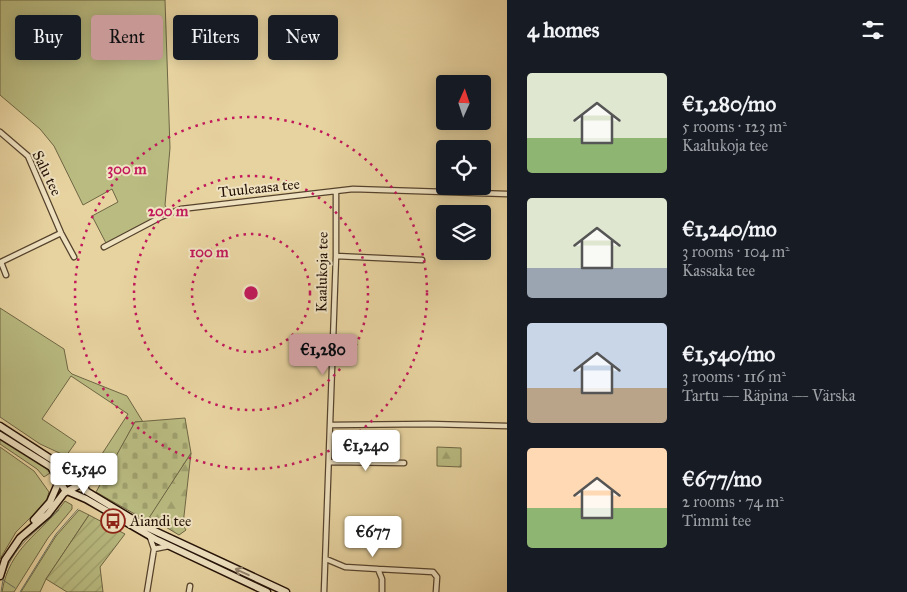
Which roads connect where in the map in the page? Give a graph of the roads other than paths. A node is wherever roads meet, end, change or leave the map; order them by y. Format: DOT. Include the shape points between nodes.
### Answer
graph roads {
  1 [pos="0,132"];
  2 [pos="336,193"];
  3 [pos="507,194"];
  4 [pos="61,233"];
  5 [pos="104,247"];
  6 [pos="336,256"];
  7 [pos="74,257"];
  8 [pos="422,260"];
  9 [pos="1,261"];
  10 [pos="6,275"];
  11 [pos="331,425"];
  12 [pos="0,426"];
  13 [pos="507,426"];
  14 [pos="0,435"];
  15 [pos="330,462"];
  16 [pos="404,463"];
  17 [pos="74,469"];
  18 [pos="82,479"];
  19 [pos="59,482"];
  20 [pos="68,491"];
  21 [pos="150,536"];
  22 [pos="169,546"];
  23 [pos="154,549"];
  24 [pos="326,559"];
  25 [pos="0,566"];
  26 [pos="378,569"];
  27 [pos="0,576"];
  28 [pos="190,586"];
  29 [pos="147,592"];
  30 [pos="189,592"];
  31 [pos="268,592"];
  32 [pos="286,592"];
  33 [pos="324,592"];
  34 [pos="382,592"];
  35 [pos="436,592"];
  1 -- 4 [label="street, Salu tee" via="28,156"];
  2 -- 3 [label="street, Tuuleaasa tee" via="353,190"];
  2 -- 5 [label="street, Tuuleaasa tee" via="182,209"];
  2 -- 6 [label="street, Kaalukoja tee"];
  4 -- 7 [label="street, Salu tee"];
  4 -- 9 [label="street"];
  6 -- 8 [label="street"];
  6 -- 11 [label="street, Kaalukoja tee"];
  9 -- 10 [label="street"];
  11 -- 13 [label="street"];
  11 -- 15 [label="street, Kaalukoja tee"];
  12 -- 17 [label="main road" via="54,462"];
  14 -- 19 [label="main road" via="51,468"];
  15 -- 16 [label="street"];
  15 -- 24 [label="street, Kaalukoja tee"];
  17 -- 18 [label="main road" via="80,472"];
  17 -- 19 [label="main road" via="64,472"];
  18 -- 20 [label="main road" via="79,485"];
  32 -- 18 [label="main road, one-way" via="144,526 86,491"];
  19 -- 20 [label="main road" via="62,489"];
  19 -- 25 [label="main road" via="50,502 12,542"];
  20 -- 21 [label="main road"];
  20 -- 27 [label="main road" via="20,538 5,560"];
  21 -- 22 [label="main road"];
  21 -- 23 [label="street"];
  22 -- 23 [label="street"];
  22 -- 31 [label="main road"];
  23 -- 29 [label="street"];
  24 -- 26 [label="street" via="345,567"];
  24 -- 33 [label="street, Kaalukoja tee"];
  26 -- 34 [label="street"];
  26 -- 35 [label="street" via="434,572"];
  28 -- 30 [label="street"];
}
